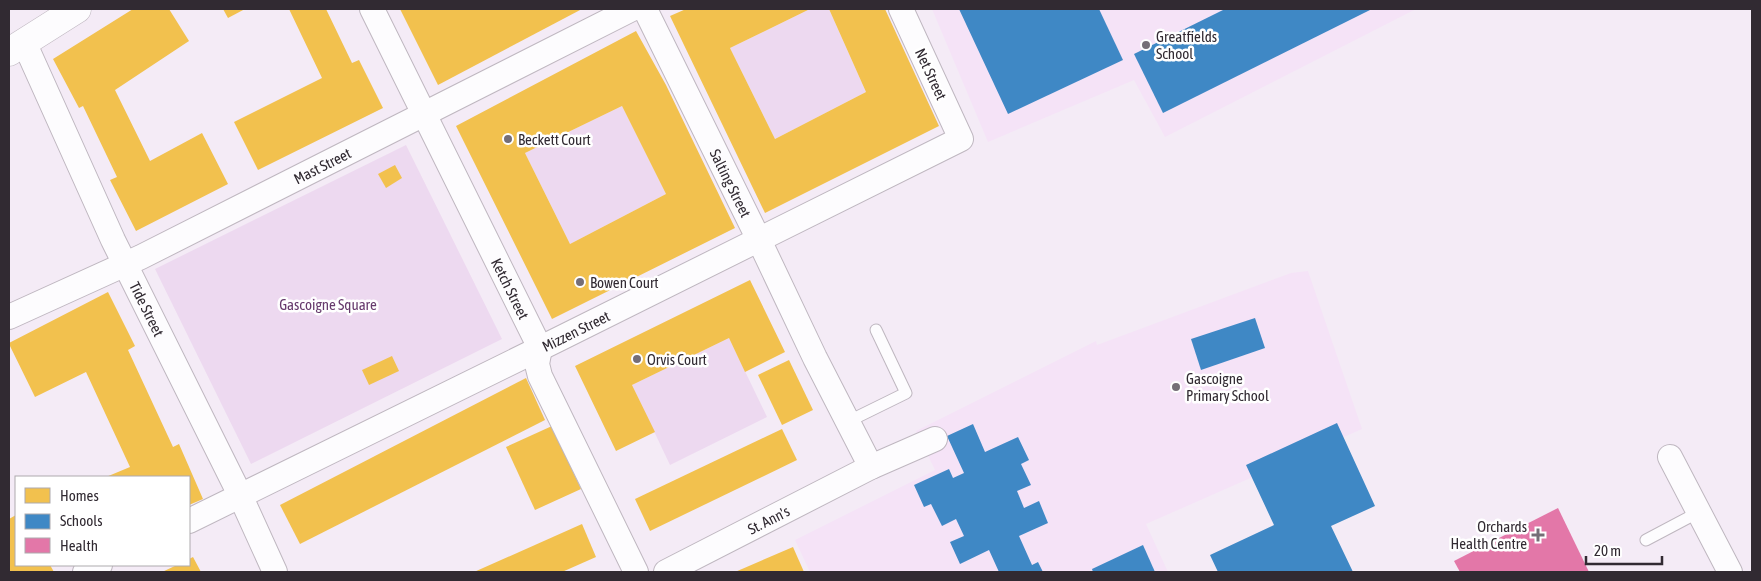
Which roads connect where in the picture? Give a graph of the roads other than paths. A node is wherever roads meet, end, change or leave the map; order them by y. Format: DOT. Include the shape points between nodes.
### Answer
graph roads {
  1 [pos="372,9"];
  2 [pos="632,9"];
  3 [pos="644,9"];
  4 [pos="901,9"];
  5 [pos="60,13"];
  6 [pos="16,47"];
  7 [pos="423,114"];
  8 [pos="961,139"];
  9 [pos="759,240"];
  10 [pos="125,264"];
  11 [pos="9,317"];
  12 [pos="876,330"];
  13 [pos="540,348"];
  14 [pos="847,422"];
  15 [pos="934,439"];
  16 [pos="1670,456"];
  17 [pos="871,467"];
  18 [pos="240,495"];
  19 [pos="1699,512"];
  20 [pos="190,520"];
  21 [pos="1646,540"];
  22 [pos="98,566"];
  23 [pos="85,572"];
  24 [pos="275,572"];
  25 [pos="636,572"];
  26 [pos="666,572"];
  27 [pos="1730,572"];
  1 -- 7 [label="street, Ketch Street"];
  2 -- 7 [label="street, Mast Street"];
  3 -- 9 [label="street, Salting Street"];
  4 -- 8 [label="street, Net Street"];
  5 -- 6 [label="main road"];
  6 -- 10 [label="street, Tide Street"];
  7 -- 10 [label="street, Mast Street"];
  7 -- 13 [label="street, Ketch Street"];
  8 -- 9 [label="street, Mizzen Street"];
  9 -- 13 [label="street, Mizzen Street"];
  9 -- 14 [label="street, Salting Street"];
  10 -- 11 [label="street, Mast Street"];
  10 -- 18 [label="street, Tide Street"];
  12 -- 14 [label="lane" via="906,393"];
  13 -- 18 [label="street, Mizzen Street"];
  13 -- 25 [label="street, Ketch Street" via="537,364 540,376"];
  14 -- 17 [label="street"];
  15 -- 17 [label="street, St. Ann's"];
  16 -- 19 [label="street"];
  17 -- 26 [label="street, St. Ann's"];
  18 -- 20 [label="street, Mizzen Street"];
  18 -- 24 [label="street, Tide Street"];
  19 -- 21 [label="lane"];
  19 -- 27 [label="street"];
  22 -- 23 [label="street"];
}
